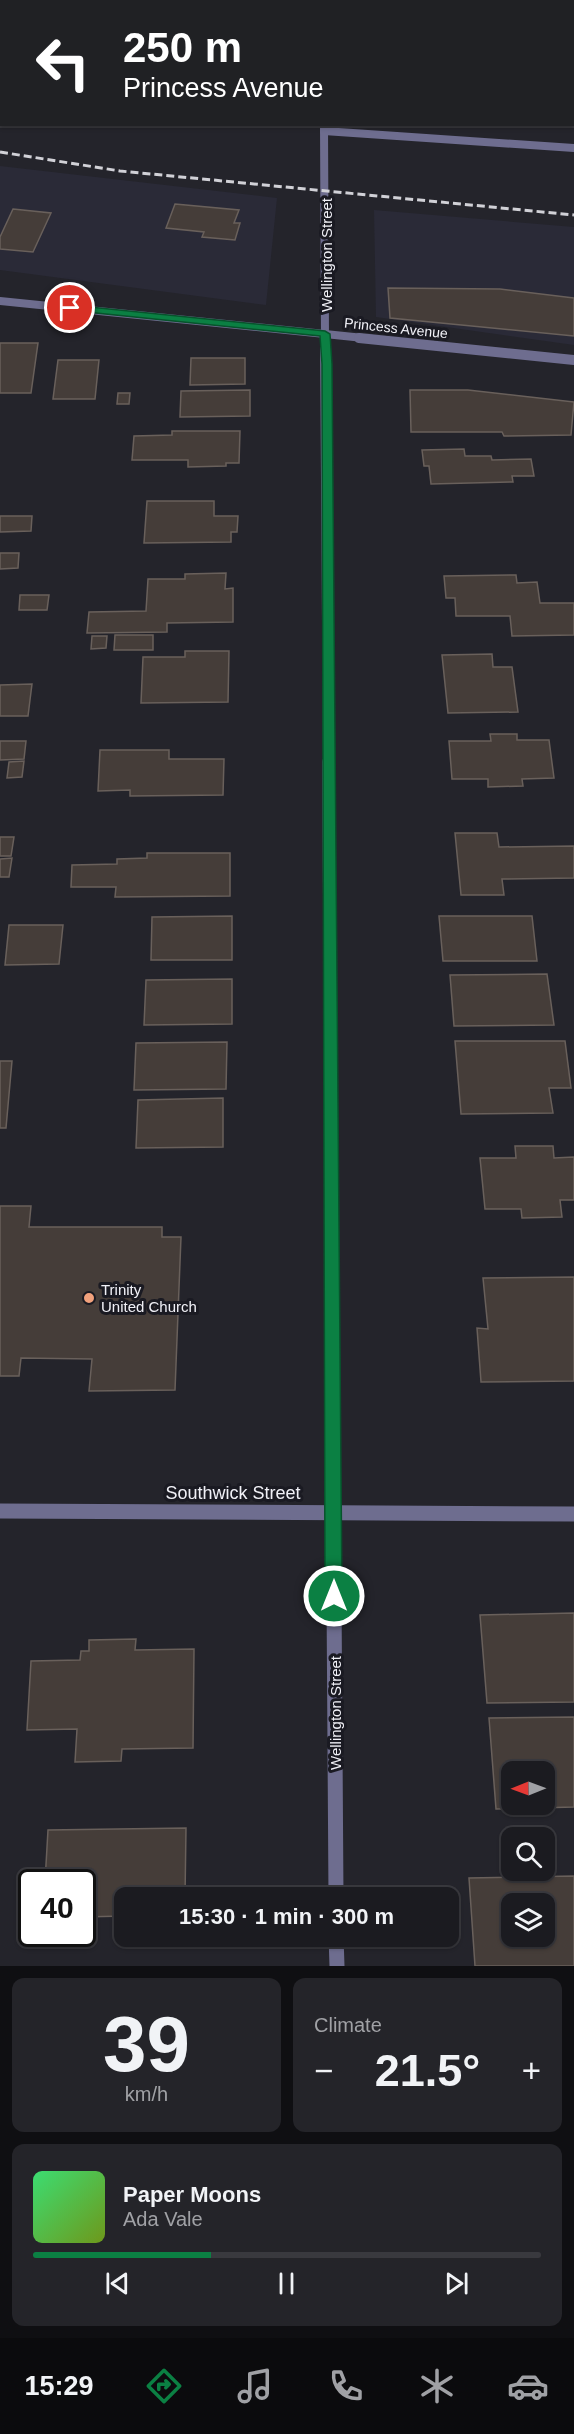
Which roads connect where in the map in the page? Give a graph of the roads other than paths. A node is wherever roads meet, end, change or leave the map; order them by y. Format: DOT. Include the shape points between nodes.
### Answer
graph roads {
  1 [pos="324,128"];
  2 [pos="574,148"];
  3 [pos="0,301"];
  4 [pos="325,334"];
  5 [pos="574,360"];
  6 [pos="0,1511"];
  7 [pos="333,1513"];
  8 [pos="574,1514"];
  9 [pos="336,1887"];
  10 [pos="336,1947"];
  11 [pos="337,1966"];
  1 -- 2 [label="street"];
  1 -- 4 [label="street, Wellington Street"];
  3 -- 4 [label="street, Princess Avenue"];
  4 -- 5 [label="street, Princess Avenue"];
  4 -- 7 [label="street, Wellington Street"];
  6 -- 7 [label="street, Southwick Street"];
  7 -- 8 [label="street, Southwick Street"];
  7 -- 9 [label="street, Wellington Street"];
  10 -- 11 [label="street"];
}
